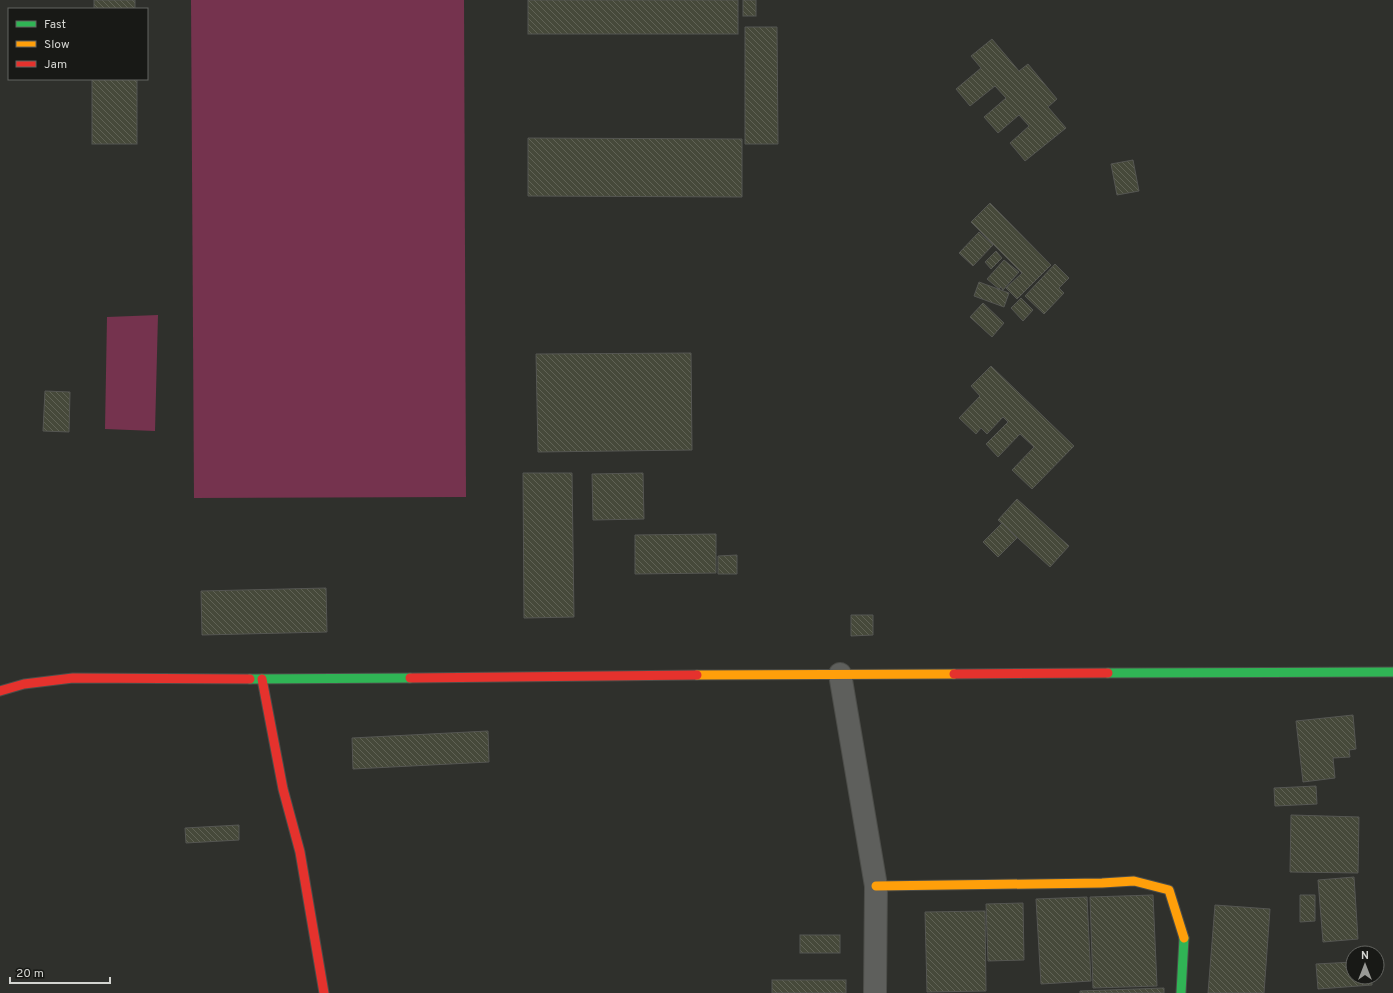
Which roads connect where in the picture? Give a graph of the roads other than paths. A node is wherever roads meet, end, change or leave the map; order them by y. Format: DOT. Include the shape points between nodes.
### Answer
graph roads {
  1 [pos="1393,672"];
  2 [pos="840,674"];
  3 [pos="262,679"];
  4 [pos="0,691"];
  5 [pos="876,886"];
  6 [pos="324,993"];
  7 [pos="875,993"];
  8 [pos="1181,993"];
  1 -- 2 [label="main road"];
  2 -- 3 [label="main road"];
  2 -- 5 [label="street"];
  3 -- 4 [label="main road" via="73,678 24,684"];
  3 -- 6 [label="main road" via="283,790 300,852"];
  5 -- 7 [label="street"];
  5 -- 8 [label="main road" via="1134,881 1169,890 1184,936"];
}
